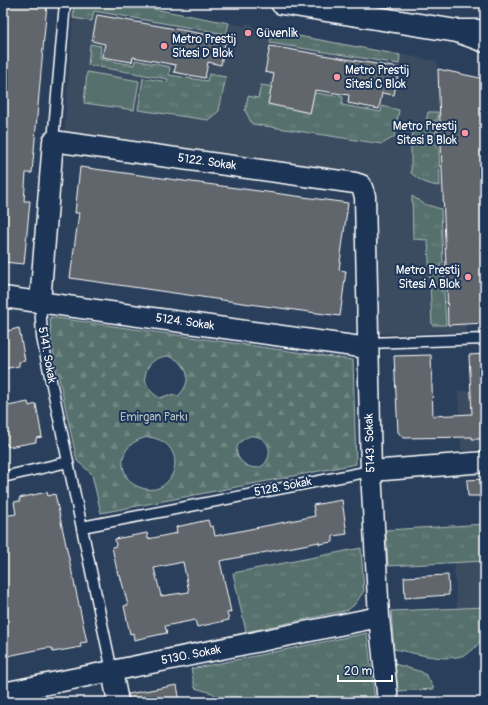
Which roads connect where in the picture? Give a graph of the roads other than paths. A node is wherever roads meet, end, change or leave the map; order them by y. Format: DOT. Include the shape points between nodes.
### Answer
graph roads {
  1 [pos="65,3"];
  2 [pos="282,3"];
  3 [pos="338,7"];
  4 [pos="457,31"];
  5 [pos="485,31"];
  6 [pos="485,41"];
  7 [pos="53,142"];
  8 [pos="361,185"];
  9 [pos="3,297"];
  10 [pos="40,302"];
  11 [pos="485,339"];
  12 [pos="368,346"];
  13 [pos="68,462"];
  14 [pos="485,462"];
  15 [pos="371,470"];
  16 [pos="3,477"];
  17 [pos="82,527"];
  18 [pos="379,617"];
  19 [pos="112,671"];
  20 [pos="3,693"];
  21 [pos="118,702"];
  22 [pos="388,702"];
  1 -- 7 [label="lane, 5141. Sokak"];
  2 -- 3 [label="street"];
  3 -- 4 [label="street"];
  4 -- 5 [label="street"];
  4 -- 6 [label="street"];
  7 -- 8 [label="street, 5122. Sokak"];
  7 -- 10 [label="street, 5141. Sokak"];
  8 -- 12 [label="street, 5143. Sokak" via="365,196"];
  9 -- 10 [label="street, 5124. Sokak"];
  10 -- 12 [label="street, 5124. Sokak"];
  10 -- 13 [label="lane, 5141. Sokak" via="42,337"];
  11 -- 12 [label="lane"];
  12 -- 15 [label="street, 5143. Sokak"];
  13 -- 16 [label="lane"];
  13 -- 17 [label="lane, 5141. Sokak"];
  14 -- 15 [label="street, 5128. Sokak"];
  15 -- 17 [label="lane, 5128. Sokak"];
  15 -- 18 [label="street, 5143. Sokak"];
  17 -- 19 [label="lane, 5141. Sokak"];
  18 -- 19 [label="street, 5130. Sokak"];
  18 -- 22 [label="street, 5143. Sokak"];
  19 -- 20 [label="street, 5130. Sokak"];
  19 -- 21 [label="street, 5141. Sokak"];
}
